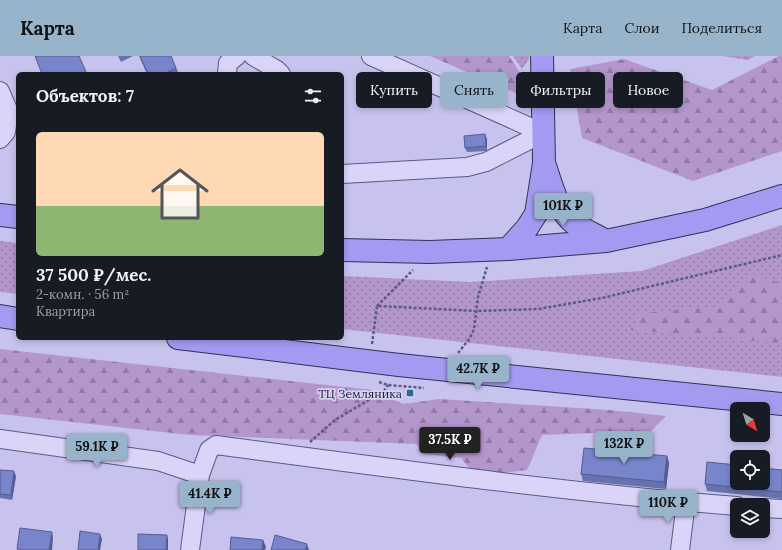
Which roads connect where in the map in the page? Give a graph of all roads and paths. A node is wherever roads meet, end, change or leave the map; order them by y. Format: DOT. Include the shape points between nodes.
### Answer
graph roads {
  1 [pos="237,56"];
  2 [pos="253,56"];
  3 [pos="371,56"];
  4 [pos="542,56"];
  5 [pos="227,72"];
  6 [pos="279,72"];
  7 [pos="0,91"];
  8 [pos="544,133"];
  9 [pos="8,135"];
  10 [pos="544,163"];
  11 [pos="344,174"];
  12 [pos="782,196"];
  13 [pos="0,215"];
  14 [pos="16,217"];
  15 [pos="606,241"];
  16 [pos="500,249"];
  17 [pos="344,250"];
  18 [pos="430,252"];
  19 [pos="782,255"];
  20 [pos="377,306"];
  21 [pos="476,310"];
  22 [pos="0,316"];
  23 [pos="16,318"];
  24 [pos="195,340"];
  25 [pos="369,361"];
  26 [pos="444,369"];
  27 [pos="388,385"];
  28 [pos="424,388"];
  29 [pos="782,404"];
  30 [pos="0,439"];
  31 [pos="295,455"];
  32 [pos="200,475"];
  33 [pos="686,502"];
  34 [pos="730,505"];
  35 [pos="770,508"];
  36 [pos="782,509"];
  37 [pos="190,550"];
  38 [pos="680,550"];
  1 -- 5 [label="street" via="228,62"];
  2 -- 6 [label="street"];
  3 -- 8 [label="street"];
  4 -- 8 [label="main road"];
  7 -- 9 [label="street" via="9,112"];
  8 -- 10 [label="main road"];
  8 -- 11 [label="street" via="486,162 467,167"];
  10 -- 15 [label="main road" via="554,193 564,212 575,224"];
  10 -- 16 [label="main road" via="536,214 527,228"];
  12 -- 15 [label="main road" via="705,220"];
  13 -- 14 [label="main road"];
  15 -- 16 [label="main road"];
  16 -- 18 [label="main road"];
  16 -- 21 [label="path" via="478,297"];
  17 -- 18 [label="main road"];
  18 -- 20 [label="path"];
  19 -- 21 [label="path" via="602,298 538,308"];
  20 -- 21 [label="path"];
  20 -- 25 [label="path"];
  21 -- 26 [label="path" via="474,329 470,338"];
  22 -- 23 [label="main road"];
  24 -- 25 [label="main road"];
  25 -- 26 [label="main road"];
  25 -- 27 [label="path" via="367,379"];
  26 -- 29 [label="main road"];
  27 -- 28 [label="path"];
  27 -- 31 [label="path" via="384,391 335,420"];
  30 -- 32 [label="street" via="158,461"];
  31 -- 32 [label="street" via="216,445 209,450"];
  31 -- 33 [label="street" via="483,480"];
  32 -- 37 [label="street"];
  33 -- 34 [label="street"];
  33 -- 38 [label="street"];
  35 -- 36 [label="street"];
}
